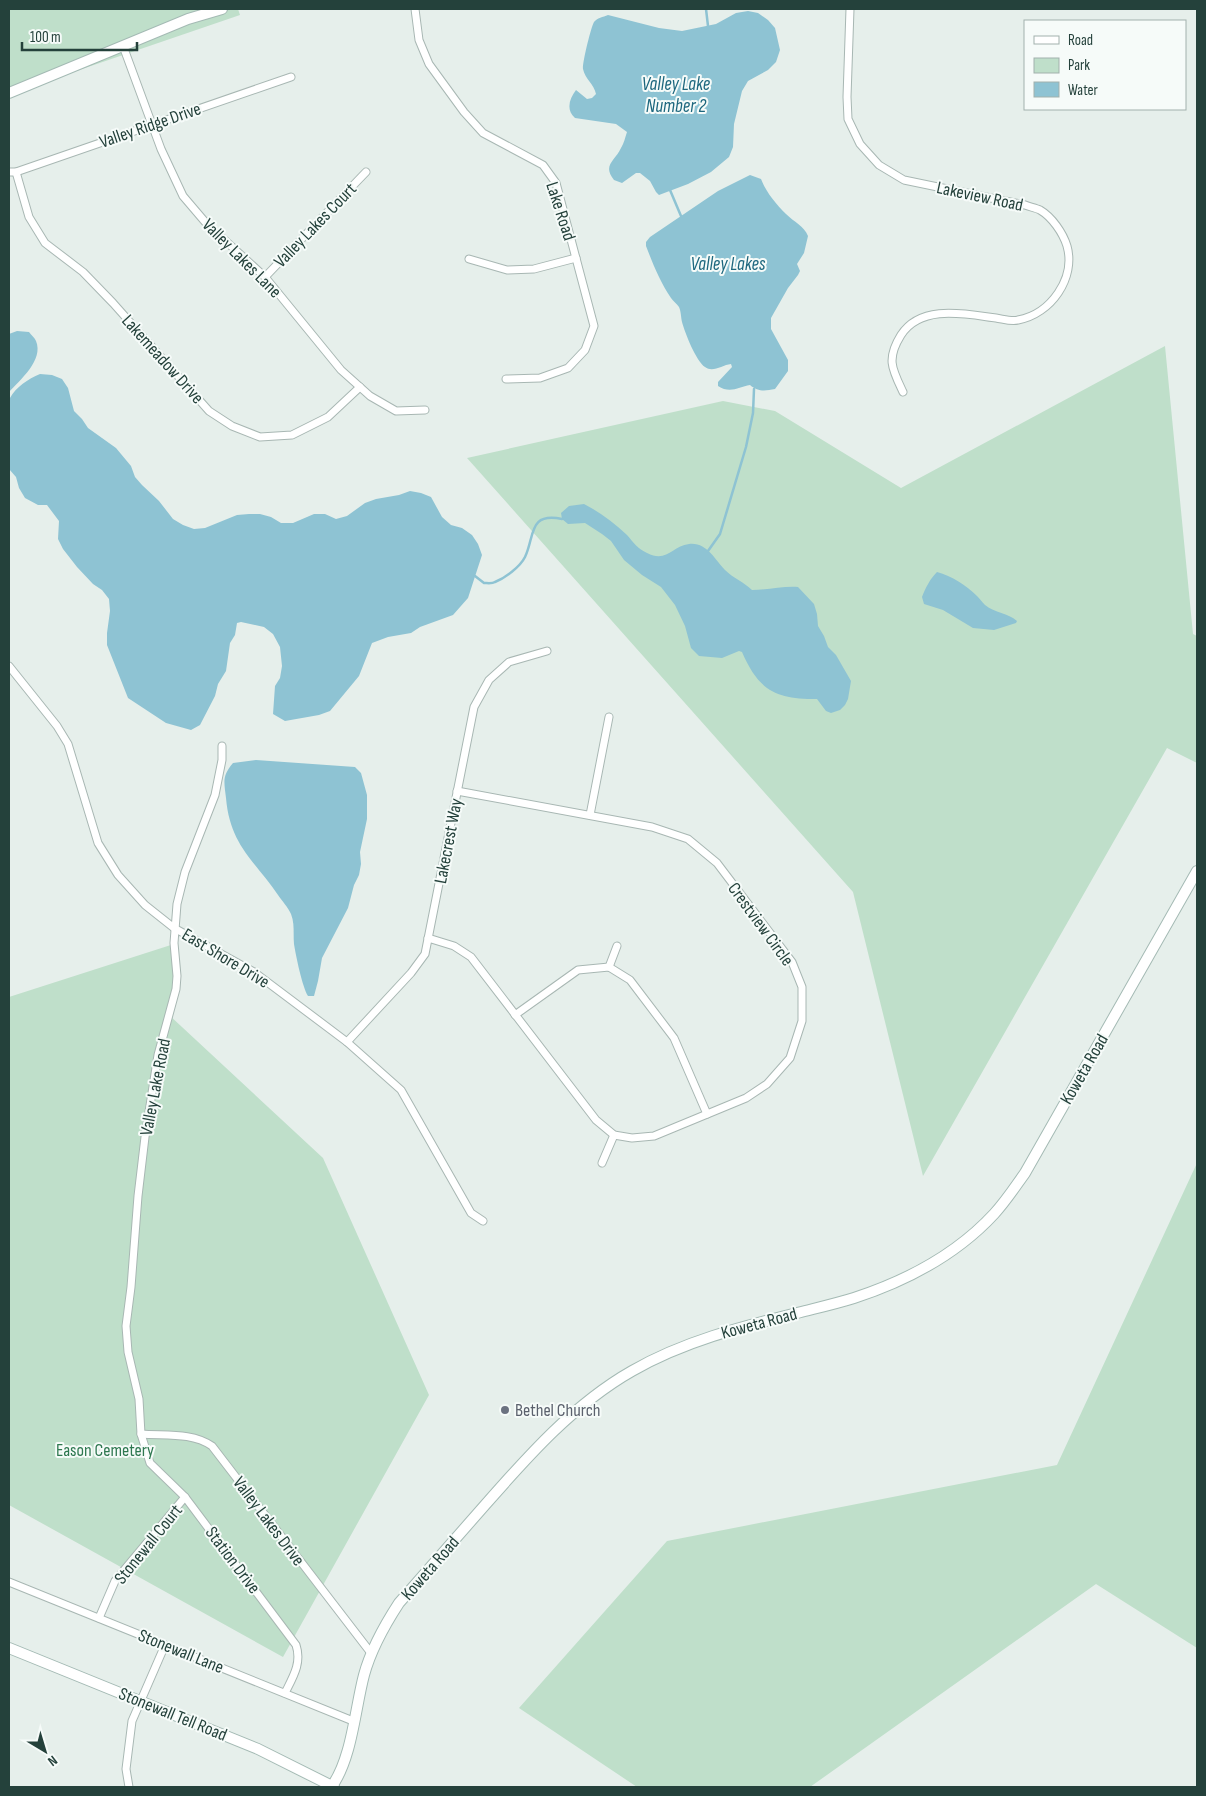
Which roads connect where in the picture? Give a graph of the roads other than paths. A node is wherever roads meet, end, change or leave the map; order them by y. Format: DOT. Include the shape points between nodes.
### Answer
graph roads {
  1 [pos="222,9"];
  2 [pos="416,9"];
  3 [pos="850,9"];
  4 [pos="123,46"];
  5 [pos="291,77"];
  6 [pos="9,93"];
  7 [pos="152,125"];
  8 [pos="12,172"];
  9 [pos="366,172"];
  10 [pos="576,258"];
  11 [pos="468,259"];
  12 [pos="265,277"];
  13 [pos="506,379"];
  14 [pos="360,387"];
  15 [pos="903,392"];
  16 [pos="425,410"];
  17 [pos="547,651"];
  18 [pos="9,666"];
  19 [pos="610,717"];
  20 [pos="222,746"];
  21 [pos="457,791"];
  22 [pos="590,815"];
  23 [pos="1197,871"];
  24 [pos="174,928"];
  25 [pos="428,938"];
  26 [pos="617,946"];
  27 [pos="609,967"];
  28 [pos="516,1015"];
  29 [pos="347,1042"];
  30 [pos="707,1114"];
  31 [pos="614,1135"];
  32 [pos="602,1163"];
  33 [pos="483,1221"];
  34 [pos="141,1434"];
  35 [pos="185,1497"];
  36 [pos="9,1582"];
  37 [pos="99,1618"];
  38 [pos="165,1645"];
  39 [pos="9,1648"];
  40 [pos="371,1653"];
  41 [pos="285,1693"];
  42 [pos="141,1701"];
  43 [pos="354,1721"];
  44 [pos="129,1787"];
  45 [pos="333,1787"];
  1 -- 4 [label="street" via="188,19"];
  2 -- 10 [label="street, Lake Road" via="419,40 429,64 464,112 483,133 543,165 556,183"];
  3 -- 15 [label="street, Lakeview Road" via="848,119 860,144 879,164 904,180 1040,210 1064,236 1069,255 1067,275 1056,298 1036,314 1017,321 954,312 935,314 925,316 905,329 894,346 891,368"];
  4 -- 6 [label="street"];
  4 -- 7 [label="street, Valley Lakes Lane"];
  5 -- 7 [label="street, Valley Ridge Drive"];
  7 -- 8 [label="street, Valley Ridge Drive"];
  7 -- 12 [label="street, Valley Lakes Lane" via="183,196 206,224"];
  8 -- 14 [label="street, Lakemeadow Drive" via="30,217 45,243 83,272 209,410 232,426 260,437 292,435 328,417"];
  9 -- 12 [label="street, Valley Lakes Court"];
  10 -- 11 [label="street" via="534,269 507,270"];
  10 -- 13 [label="street, Lake Road" via="594,326 585,350 568,368 540,378"];
  12 -- 14 [label="street, Valley Lakes Lane" via="341,370"];
  14 -- 16 [label="street, Valley Lakes Lane" via="396,411"];
  17 -- 21 [label="street, Lakecrest Way" via="509,662 490,680 474,707"];
  18 -- 24 [label="street, East Shore Drive" via="68,744 98,843 118,875 145,905"];
  19 -- 22 [label="street"];
  20 -- 24 [label="street, Valley Lake Road" via="215,796 185,872"];
  21 -- 22 [label="street, Crestview Circle"];
  21 -- 25 [label="street, Lakecrest Way"];
  22 -- 30 [label="street, Crestview Circle" via="652,827 688,840 717,863 792,962 802,987 802,1021 790,1058 767,1084 746,1098"];
  23 -- 40 [label="street, Koweta Road" via="1025,1173 993,1215 973,1234 920,1271 894,1284 852,1299 696,1341 652,1360 610,1385 562,1423 517,1468 399,1603"];
  24 -- 29 [label="street, East Shore Drive" via="254,972"];
  24 -- 34 [label="street, Valley Lake Road" via="176,989 158,1055 145,1136 126,1326 128,1352 139,1399"];
  25 -- 28 [label="street" via="454,946 471,957"];
  25 -- 29 [label="street, Lakecrest Way" via="425,954 416,967"];
  26 -- 27 [label="street"];
  27 -- 28 [label="street" via="578,970"];
  27 -- 30 [label="street" via="630,980 674,1038"];
  28 -- 31 [label="street" via="596,1120"];
  29 -- 33 [label="street, East Shore Drive" via="401,1090 471,1213"];
  30 -- 31 [label="street, Crestview Circle" via="654,1136 632,1138"];
  31 -- 32 [label="street"];
  34 -- 35 [label="street, Station Drive" via="150,1463"];
  34 -- 40 [label="street, Valley Lakes Drive" via="194,1437 212,1446"];
  35 -- 37 [label="street, Stonewall Court" via="115,1582"];
  35 -- 41 [label="street, Station Drive" via="296,1645 299,1660"];
  36 -- 37 [label="street, Stonewall Lane"];
  37 -- 38 [label="street, Stonewall Lane"];
  38 -- 41 [label="street, Stonewall Lane"];
  38 -- 42 [label="street"];
  39 -- 42 [label="street, Stonewall Tell Road"];
  40 -- 43 [label="street, Koweta Road"];
  41 -- 43 [label="street, Stonewall Lane"];
  42 -- 44 [label="street" via="132,1721 126,1770"];
  42 -- 45 [label="street, Stonewall Tell Road" via="258,1749"];
  43 -- 45 [label="street, Koweta Road" via="343,1766"];
}
